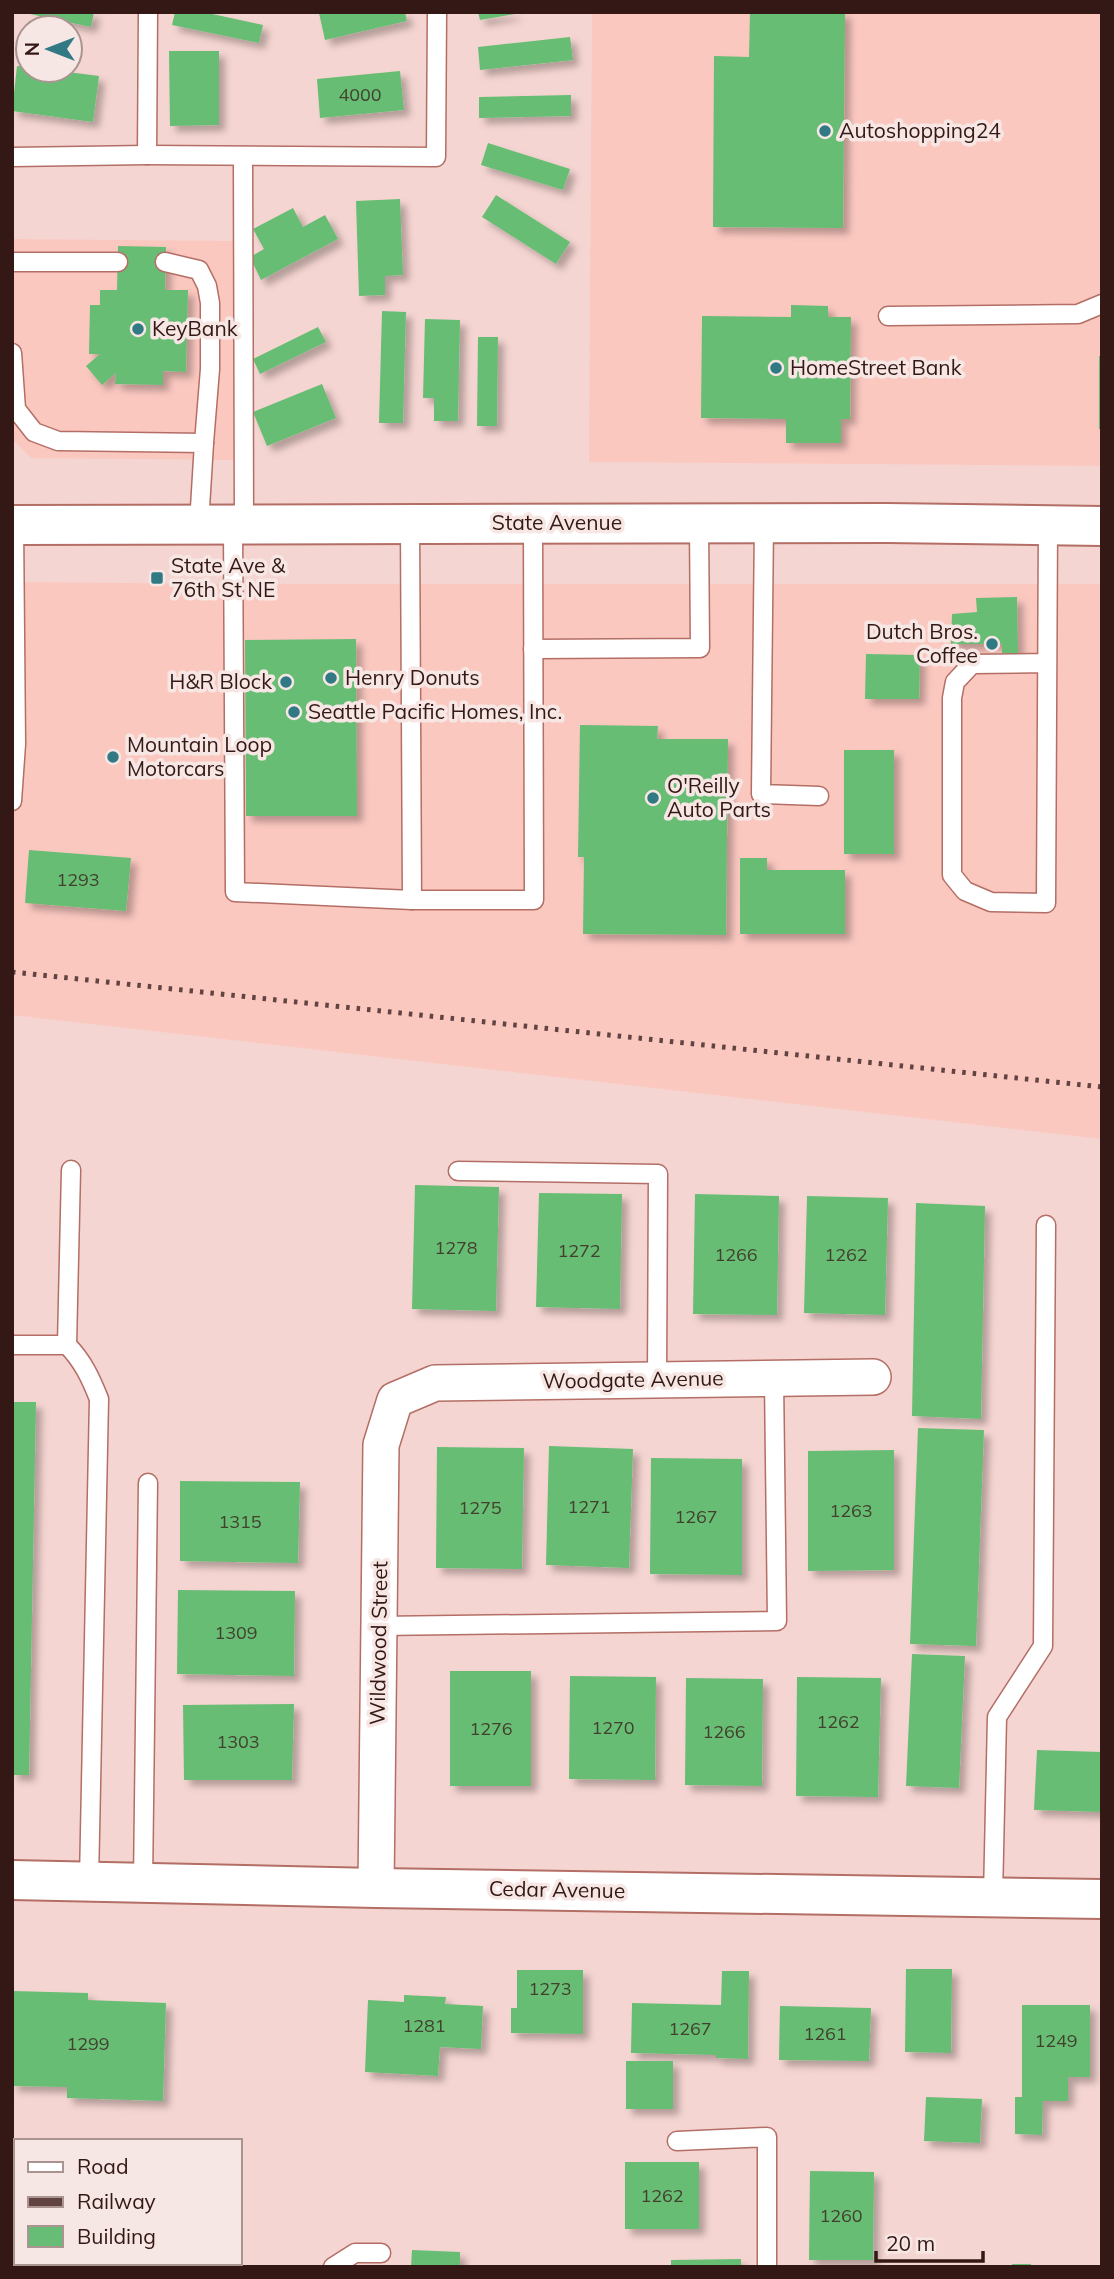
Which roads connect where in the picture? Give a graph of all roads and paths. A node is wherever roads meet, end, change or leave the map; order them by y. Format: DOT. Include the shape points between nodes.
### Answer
graph roads {
  1 [pos="148,12"];
  2 [pos="437,12"];
  3 [pos="147,155"];
  4 [pos="243,156"];
  5 [pos="12,157"];
  6 [pos="12,262"];
  7 [pos="118,262"];
  8 [pos="165,262"];
  9 [pos="1102,304"];
  10 [pos="888,316"];
  11 [pos="12,353"];
  12 [pos="204,443"];
  13 [pos="533,523"];
  14 [pos="699,523"];
  15 [pos="764,523"];
  16 [pos="226,524"];
  17 [pos="410,524"];
  18 [pos="13,525"];
  19 [pos="1048,525"];
  20 [pos="1102,526"];
  21 [pos="533,649"];
  22 [pos="1047,663"];
  23 [pos="819,796"];
  24 [pos="12,801"];
  25 [pos="412,900"];
  26 [pos="71,1170"];
  27 [pos="457,1171"];
  28 [pos="1046,1225"];
  29 [pos="12,1345"];
  30 [pos="67,1345"];
  31 [pos="873,1377"];
  32 [pos="774,1378"];
  33 [pos="657,1379"];
  34 [pos="395,1400"];
  35 [pos="148,1483"];
  36 [pos="379,1626"];
  37 [pos="12,1880"];
  38 [pos="89,1881"];
  39 [pos="144,1883"];
  40 [pos="376,1888"];
  41 [pos="993,1897"];
  42 [pos="1102,1899"];
  43 [pos="677,2141"];
  44 [pos="381,2253"];
  45 [pos="333,2267"];
  46 [pos="767,2267"];
  1 -- 3 [label="lane"];
  2 -- 4 [label="lane" via="436,157"];
  3 -- 4 [label="lane"];
  3 -- 5 [label="lane"];
  4 -- 16 [label="lane"];
  6 -- 7 [label="lane"];
  8 -- 12 [label="lane" via="199,271 207,286 210,369"];
  9 -- 10 [label="lane" via="1078,314"];
  11 -- 12 [label="lane" via="16,410 34,432 58,441"];
  12 -- 16 [label="lane"];
  13 -- 14 [label="street, State Avenue"];
  13 -- 17 [label="street, State Avenue"];
  13 -- 21 [label="lane"];
  14 -- 15 [label="street, State Avenue"];
  14 -- 21 [label="lane" via="700,648"];
  15 -- 19 [label="street, State Avenue"];
  15 -- 23 [label="lane" via="761,794"];
  16 -- 17 [label="street, State Avenue"];
  16 -- 18 [label="street, State Avenue"];
  16 -- 25 [label="lane" via="235,892"];
  17 -- 25 [label="lane"];
  18 -- 24 [label="lane" via="16,744"];
  19 -- 20 [label="street, State Avenue"];
  19 -- 22 [label="lane"];
  21 -- 25 [label="lane" via="534,900"];
  22 -- 22 [label="lane" via="972,664 955,681 952,875 965,891 991,902 1046,903"];
  26 -- 30 [label="lane"];
  27 -- 33 [label="lane" via="658,1174"];
  28 -- 41 [label="lane" via="1043,1646 997,1717"];
  29 -- 30 [label="lane"];
  30 -- 38 [label="lane" via="85,1367 99,1399"];
  31 -- 32 [label="street, Woodgate Avenue"];
  32 -- 33 [label="street, Woodgate Avenue"];
  32 -- 36 [label="lane" via="777,1620"];
  33 -- 34 [label="street, Woodgate Avenue" via="435,1383"];
  34 -- 36 [label="street, Wildwood Street" via="381,1445"];
  35 -- 39 [label="lane"];
  36 -- 40 [label="street, Wildwood Street"];
  37 -- 38 [label="street, Cedar Avenue"];
  38 -- 39 [label="street, Cedar Avenue"];
  39 -- 40 [label="street, Cedar Avenue"];
  40 -- 41 [label="street, Cedar Avenue"];
  41 -- 42 [label="street, Cedar Avenue"];
  43 -- 46 [label="lane" via="767,2137"];
  44 -- 45 [label="lane" via="355,2253"];
}
